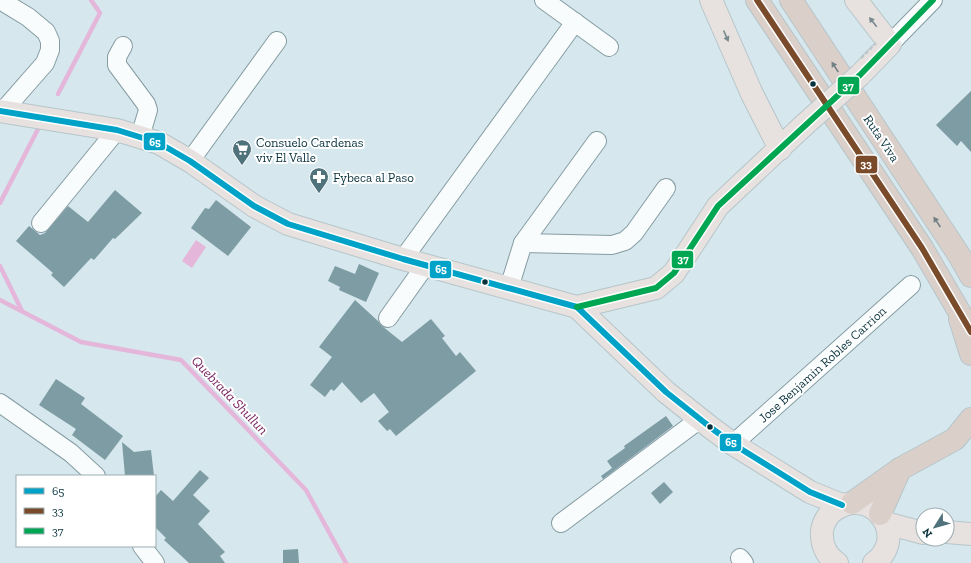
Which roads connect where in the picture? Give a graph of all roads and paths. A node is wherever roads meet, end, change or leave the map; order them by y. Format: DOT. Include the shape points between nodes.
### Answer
graph roads {
  1 [pos="0,0"];
  2 [pos="544,0"];
  3 [pos="710,0"];
  4 [pos="757,0"];
  5 [pos="791,0"];
  6 [pos="856,0"];
  7 [pos="933,0"];
  8 [pos="574,22"];
  9 [pos="278,42"];
  10 [pos="890,44"];
  11 [pos="123,46"];
  12 [pos="609,46"];
  13 [pos="2,111"];
  14 [pos="118,130"];
  15 [pos="140,137"];
  16 [pos="597,141"];
  17 [pos="780,149"];
  18 [pos="190,162"];
  19 [pos="666,188"];
  20 [pos="41,223"];
  21 [pos="523,243"];
  22 [pos="403,260"];
  23 [pos="965,260"];
  24 [pos="425,266"];
  25 [pos="971,276"];
  26 [pos="911,285"];
  27 [pos="509,288"];
  28 [pos="577,307"];
  29 [pos="958,310"];
  30 [pos="388,318"];
  31 [pos="971,332"];
  32 [pos="971,354"];
  33 [pos="0,403"];
  34 [pos="700,419"];
  35 [pos="971,419"];
  36 [pos="963,439"];
  37 [pos="733,444"];
  38 [pos="900,469"];
  39 [pos="95,475"];
  40 [pos="840,509"];
  41 [pos="561,523"];
  42 [pos="955,533"];
  43 [pos="971,534"];
  44 [pos="915,535"];
  45 [pos="881,545"];
  46 [pos="143,547"];
  47 [pos="155,563"];
  48 [pos="837,563"];
  1 -- 13 [label="street" via="28,17 46,32 50,41 46,63"];
  2 -- 8 [label="street"];
  3 -- 17 [label="main road, one-way"];
  4 -- 29 [label="highway" via="922,248"];
  23 -- 5 [label="highway, Ruta Viva, one-way"];
  10 -- 6 [label="main road, one-way"];
  7 -- 10 [label="street"];
  8 -- 12 [label="street"];
  8 -- 22 [label="street"];
  9 -- 18 [label="street"];
  10 -- 17 [label="main road, bridge"];
  11 -- 15 [label="street" via="117,57 117,65 148,110"];
  13 -- 14 [label="main road"];
  14 -- 15 [label="main road"];
  14 -- 20 [label="street"];
  15 -- 18 [label="main road" via="159,143"];
  16 -- 21 [label="street"];
  17 -- 28 [label="main road" via="718,206 674,273 656,288"];
  18 -- 22 [label="main road" via="254,206 288,224"];
  19 -- 21 [label="street" via="634,233 625,241 612,245"];
  21 -- 27 [label="street"];
  22 -- 24 [label="main road"];
  23 -- 25 [label="highway, Ruta Viva"];
  24 -- 27 [label="main road"];
  24 -- 30 [label="street"];
  26 -- 37 [label="street, Jose Benjamin Robles Carrion"];
  27 -- 28 [label="main road"];
  28 -- 34 [label="main road" via="666,392"];
  29 -- 31 [label="highway"];
  29 -- 32 [label="highway"];
  33 -- 39 [label="street" via="71,453"];
  34 -- 37 [label="main road"];
  34 -- 41 [label="street"];
  35 -- 36 [label="highway"];
  36 -- 38 [label="highway"];
  37 -- 40 [label="main road"];
  38 -- 40 [label="highway"];
  38 -- 45 [label="highway"];
  40 -- 45 [label="main road" via="863,503"];
  40 -- 48 [label="main road" via="823,527 823,545"];
  42 -- 43 [label="main road"];
  44 -- 45 [label="main road"];
  46 -- 47 [label="street"];
}
